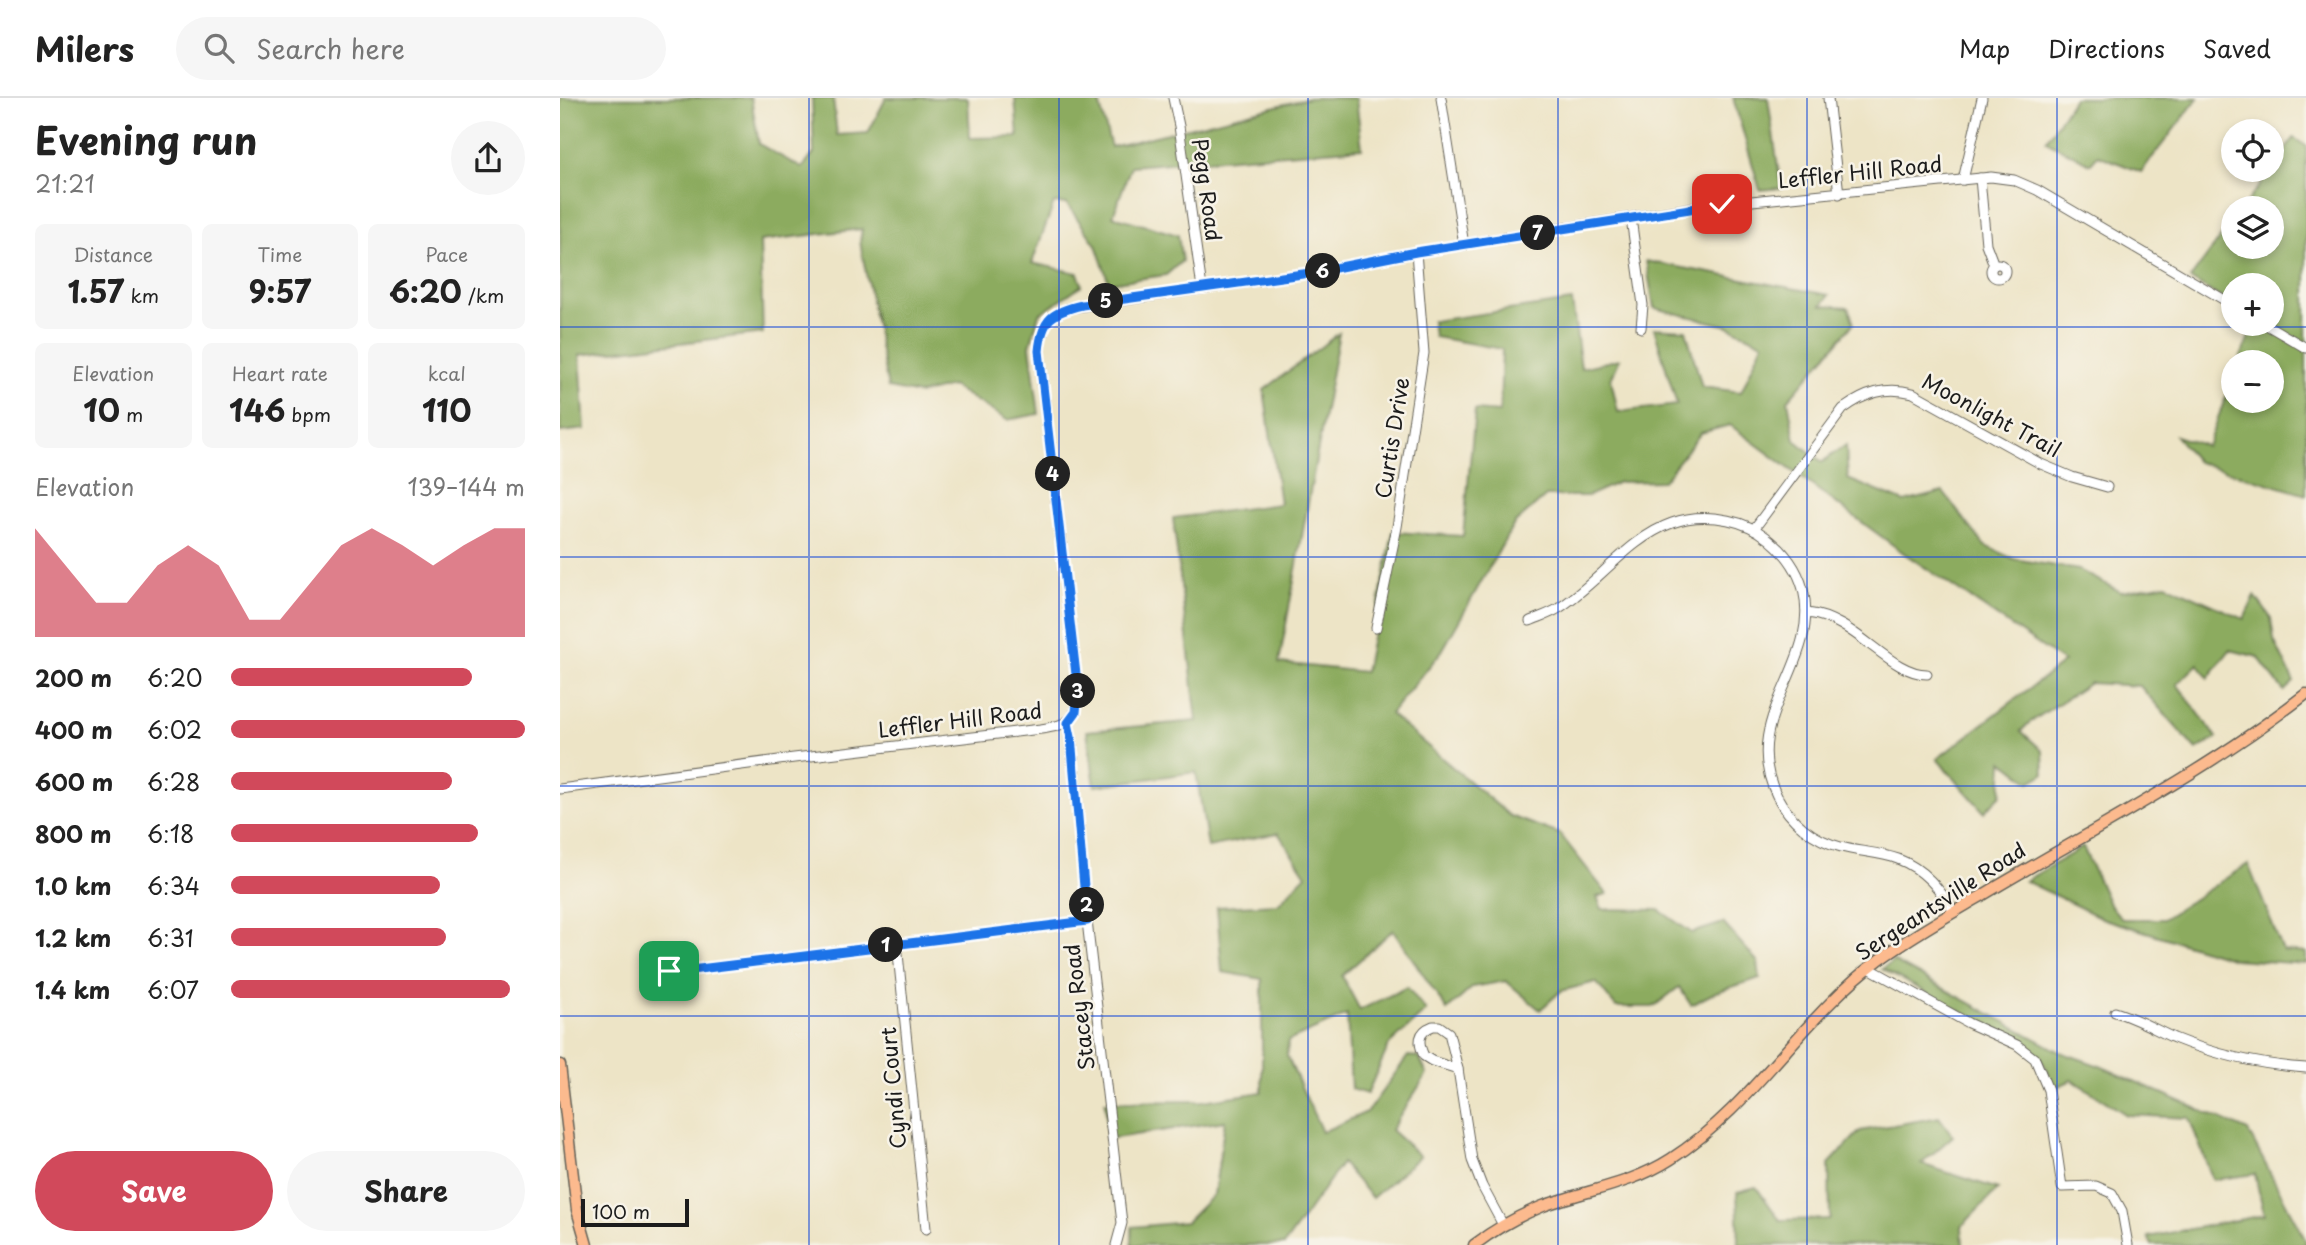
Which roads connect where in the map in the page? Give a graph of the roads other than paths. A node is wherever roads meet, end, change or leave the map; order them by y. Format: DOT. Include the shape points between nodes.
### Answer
graph roads {
  1 [pos="1173,98"];
  2 [pos="1441,98"];
  3 [pos="1828,98"];
  4 [pos="1982,98"];
  5 [pos="1980,178"];
  6 [pos="1963,180"];
  7 [pos="1839,194"];
  8 [pos="1630,218"];
  9 [pos="1464,244"];
  10 [pos="1416,252"];
  11 [pos="1994,265"];
  12 [pos="1202,288"];
  13 [pos="2221,298"];
  14 [pos="1641,328"];
  15 [pos="2284,335"];
  16 [pos="2306,348"];
  17 [pos="2107,487"];
  18 [pos="1754,529"];
  19 [pos="1807,613"];
  20 [pos="1530,621"];
  21 [pos="1376,628"];
  22 [pos="1927,674"];
  23 [pos="2306,694"];
  24 [pos="1068,723"];
  25 [pos="560,789"];
  26 [pos="1954,912"];
  27 [pos="1087,921"];
  28 [pos="897,944"];
  29 [pos="659,968"];
  30 [pos="1869,968"];
  31 [pos="2115,1012"];
  32 [pos="560,1065"];
  33 [pos="2306,1068"];
  34 [pos="1458,1069"];
  35 [pos="1503,1225"];
  36 [pos="926,1229"];
  37 [pos="587,1245"];
  38 [pos="1116,1245"];
  39 [pos="1474,1245"];
  40 [pos="2128,1245"];
  1 -- 12 [label="street, Pegg Road"];
  2 -- 9 [label="street"];
  3 -- 7 [label="street"];
  4 -- 6 [label="street"];
  5 -- 6 [label="street, Leffler Hill Road"];
  5 -- 11 [label="street" via="1986,244"];
  5 -- 13 [label="street, Leffler Hill Road" via="2014,180 2037,190"];
  6 -- 7 [label="street, Leffler Hill Road"];
  7 -- 8 [label="street, Leffler Hill Road"];
  8 -- 9 [label="street, Leffler Hill Road"];
  8 -- 14 [label="street" via="1643,305"];
  9 -- 10 [label="street, Leffler Hill Road"];
  10 -- 12 [label="street, Leffler Hill Road"];
  10 -- 21 [label="street, Curtis Drive" via="1424,353"];
  12 -- 24 [label="street, Leffler Hill Road" via="1070,308 1049,318 1040,338 1078,692 1076,712"];
  15 -- 16 [label="street"];
  17 -- 18 [label="street, Moonlight Trail" via="2041,464 1913,393 1890,390 1866,395 1843,410"];
  18 -- 19 [label="street" via="1791,561"];
  18 -- 20 [label="street" via="1719,518 1673,522 1651,532 1559,608"];
  19 -- 22 [label="street" via="1837,621 1909,671"];
  19 -- 26 [label="street" via="1804,640 1767,733 1767,764 1778,798 1794,821 1820,839 1886,855 1920,871"];
  23 -- 26 [label="main road, Sergeantsville Road" via="2213,759"];
  24 -- 25 [label="street, Leffler Hill Road"];
  24 -- 27 [label="street, Stacey Road"];
  26 -- 30 [label="main road, Sergeantsville Road"];
  27 -- 28 [label="street"];
  27 -- 38 [label="street, Stacey Road" via="1122,1223"];
  28 -- 29 [label="street" via="691,970"];
  28 -- 36 [label="street, Cyndi Court"];
  30 -- 35 [label="main road, Sergeantsville Road" via="1729,1111 1683,1151 1634,1179 1544,1206"];
  30 -- 40 [label="street" via="2017,1045 2035,1059 2048,1090 2062,1187 2096,1186 2112,1193"];
  31 -- 33 [label="street" via="2208,1049"];
  32 -- 37 [label="main road" via="577,1210"];
  34 -- 34 [label="street" via="1449,1033 1439,1026 1427,1028 1419,1039 1424,1056"];
  34 -- 35 [label="street" via="1472,1160"];
  35 -- 39 [label="main road, Sergeantsville Road"];
}
